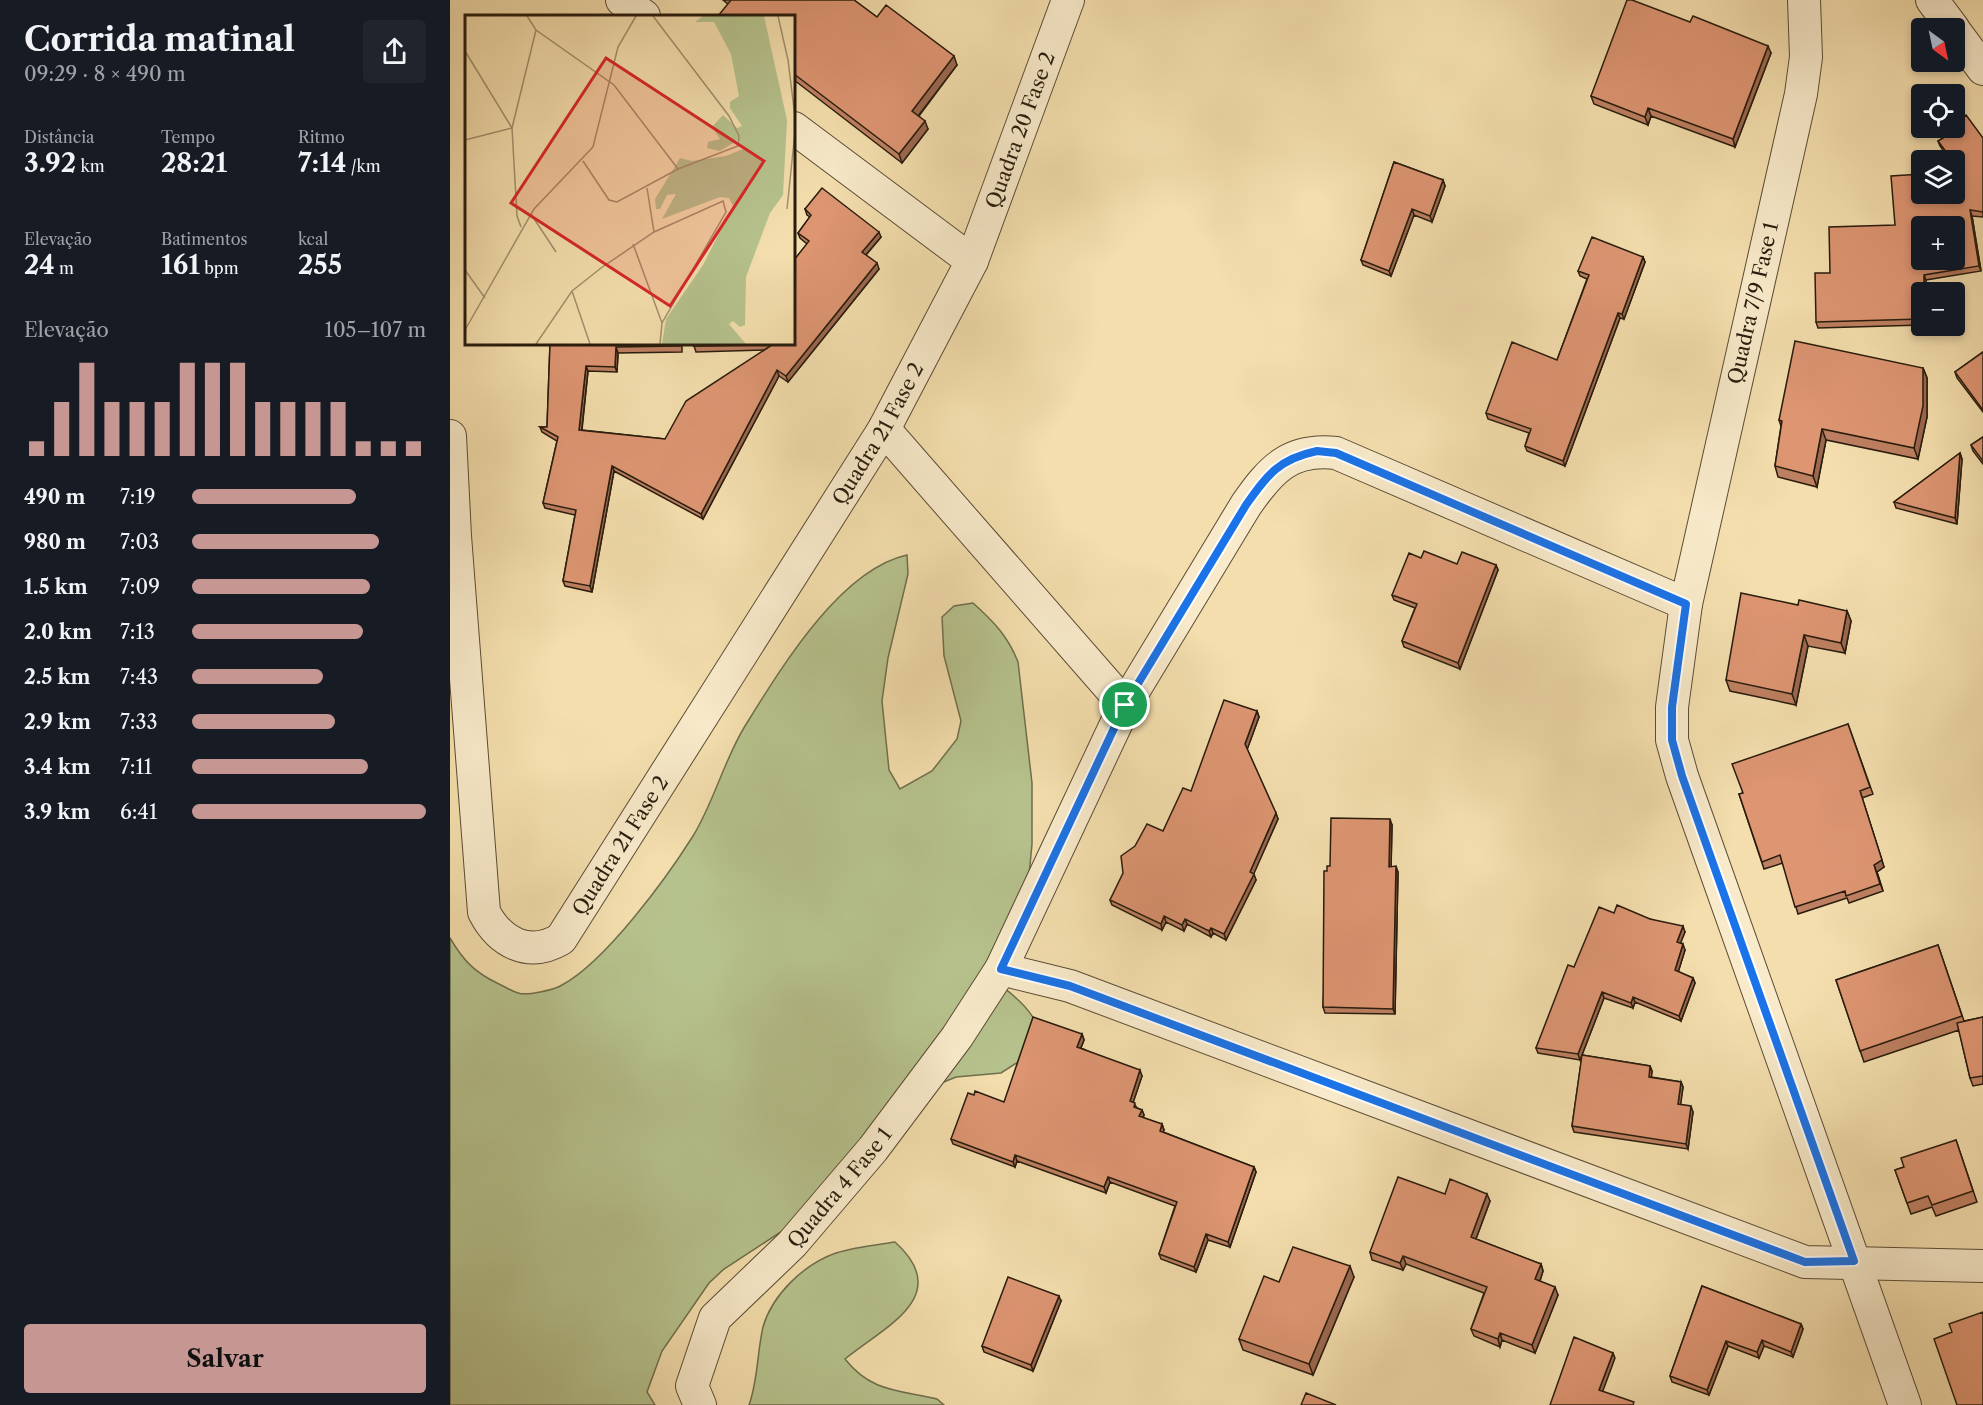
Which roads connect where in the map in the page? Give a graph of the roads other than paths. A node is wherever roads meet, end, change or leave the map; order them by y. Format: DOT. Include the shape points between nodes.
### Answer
graph roads {
  1 [pos="622,0"];
  2 [pos="1068,0"];
  3 [pos="1932,0"];
  4 [pos="1796,4"];
  5 [pos="643,15"];
  6 [pos="1946,18"];
  7 [pos="1965,44"];
  8 [pos="1983,69"];
  9 [pos="795,129"];
  10 [pos="972,261"];
  11 [pos="884,429"];
  12 [pos="450,436"];
  13 [pos="1686,604"];
  14 [pos="1125,705"];
  15 [pos="1001,969"];
  16 [pos="1854,1261"];
  17 [pos="1983,1266"];
  18 [pos="700,1405"];
  19 [pos="1905,1405"];
  1 -- 5 [label="street"];
  2 -- 10 [label="street, Quadra 20 Fase 2"];
  3 -- 6 [label="street"];
  4 -- 13 [label="street, Quadra 7/9 Fase 1" via="1806,57 1801,93"];
  7 -- 8 [label="street"];
  9 -- 10 [label="street"];
  10 -- 11 [label="street, Quadra 21 Fase 2"];
  11 -- 12 [label="street, Quadra 21 Fase 2" via="561,939 546,948 524,947 506,940 493,929 484,912 454,536"];
  11 -- 14 [label="street"];
  13 -- 14 [label="street, Quadra 4 Fase 1" via="1336,453 1317,451 1294,456 1266,476"];
  13 -- 16 [label="street, Quadra 7/9 Fase 1" via="1672,707 1672,740"];
  14 -- 15 [label="street, Quadra 4 Fase 1"];
  15 -- 16 [label="street" via="1070,986 1805,1262"];
  15 -- 18 [label="street, Quadra 4 Fase 1" via="957,1037 873,1149 792,1244 715,1318 692,1386"];
  16 -- 17 [label="street"];
  16 -- 19 [label="street, Quadra 7/9 Fase 1"];
}
